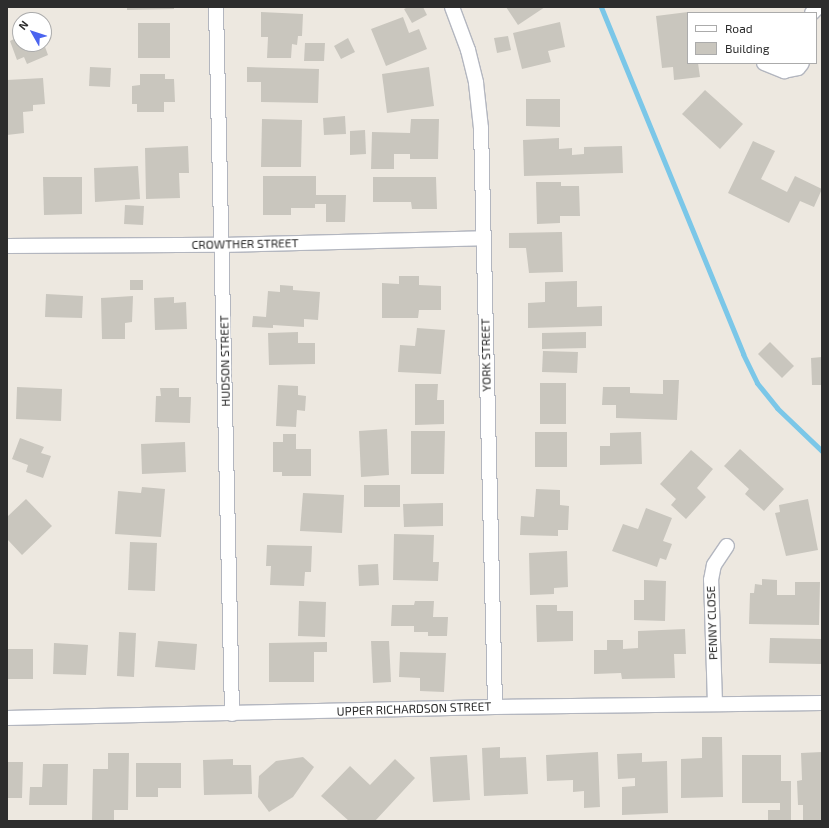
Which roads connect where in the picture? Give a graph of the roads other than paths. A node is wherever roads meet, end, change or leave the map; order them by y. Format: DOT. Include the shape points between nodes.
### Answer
graph roads {
  1 [pos="216,7"];
  2 [pos="452,7"];
  3 [pos="766,64"];
  4 [pos="801,64"];
  5 [pos="484,238"];
  6 [pos="222,245"];
  7 [pos="7,246"];
  8 [pos="727,546"];
  9 [pos="822,703"];
  10 [pos="715,704"];
  11 [pos="495,707"];
  12 [pos="232,714"];
  13 [pos="7,718"];
  1 -- 6 [label="street, HUDSON STREET"];
  2 -- 5 [label="street, YORK STREET" via="468,50 476,83 481,128"];
  3 -- 4 [label="street" via="784,71 798,68"];
  5 -- 6 [label="street, CROWTHER STREET"];
  5 -- 11 [label="street, YORK STREET"];
  6 -- 7 [label="street, CROWTHER STREET"];
  6 -- 12 [label="street, HUDSON STREET"];
  8 -- 10 [label="street, PENNY CLOSE" via="714,565 711,580"];
  9 -- 10 [label="street, UPPER RICHARDSON STREET"];
  10 -- 11 [label="street, UPPER RICHARDSON STREET"];
  11 -- 12 [label="street, UPPER RICHARDSON STREET"];
  12 -- 13 [label="street, UPPER RICHARDSON STREET"];
}
